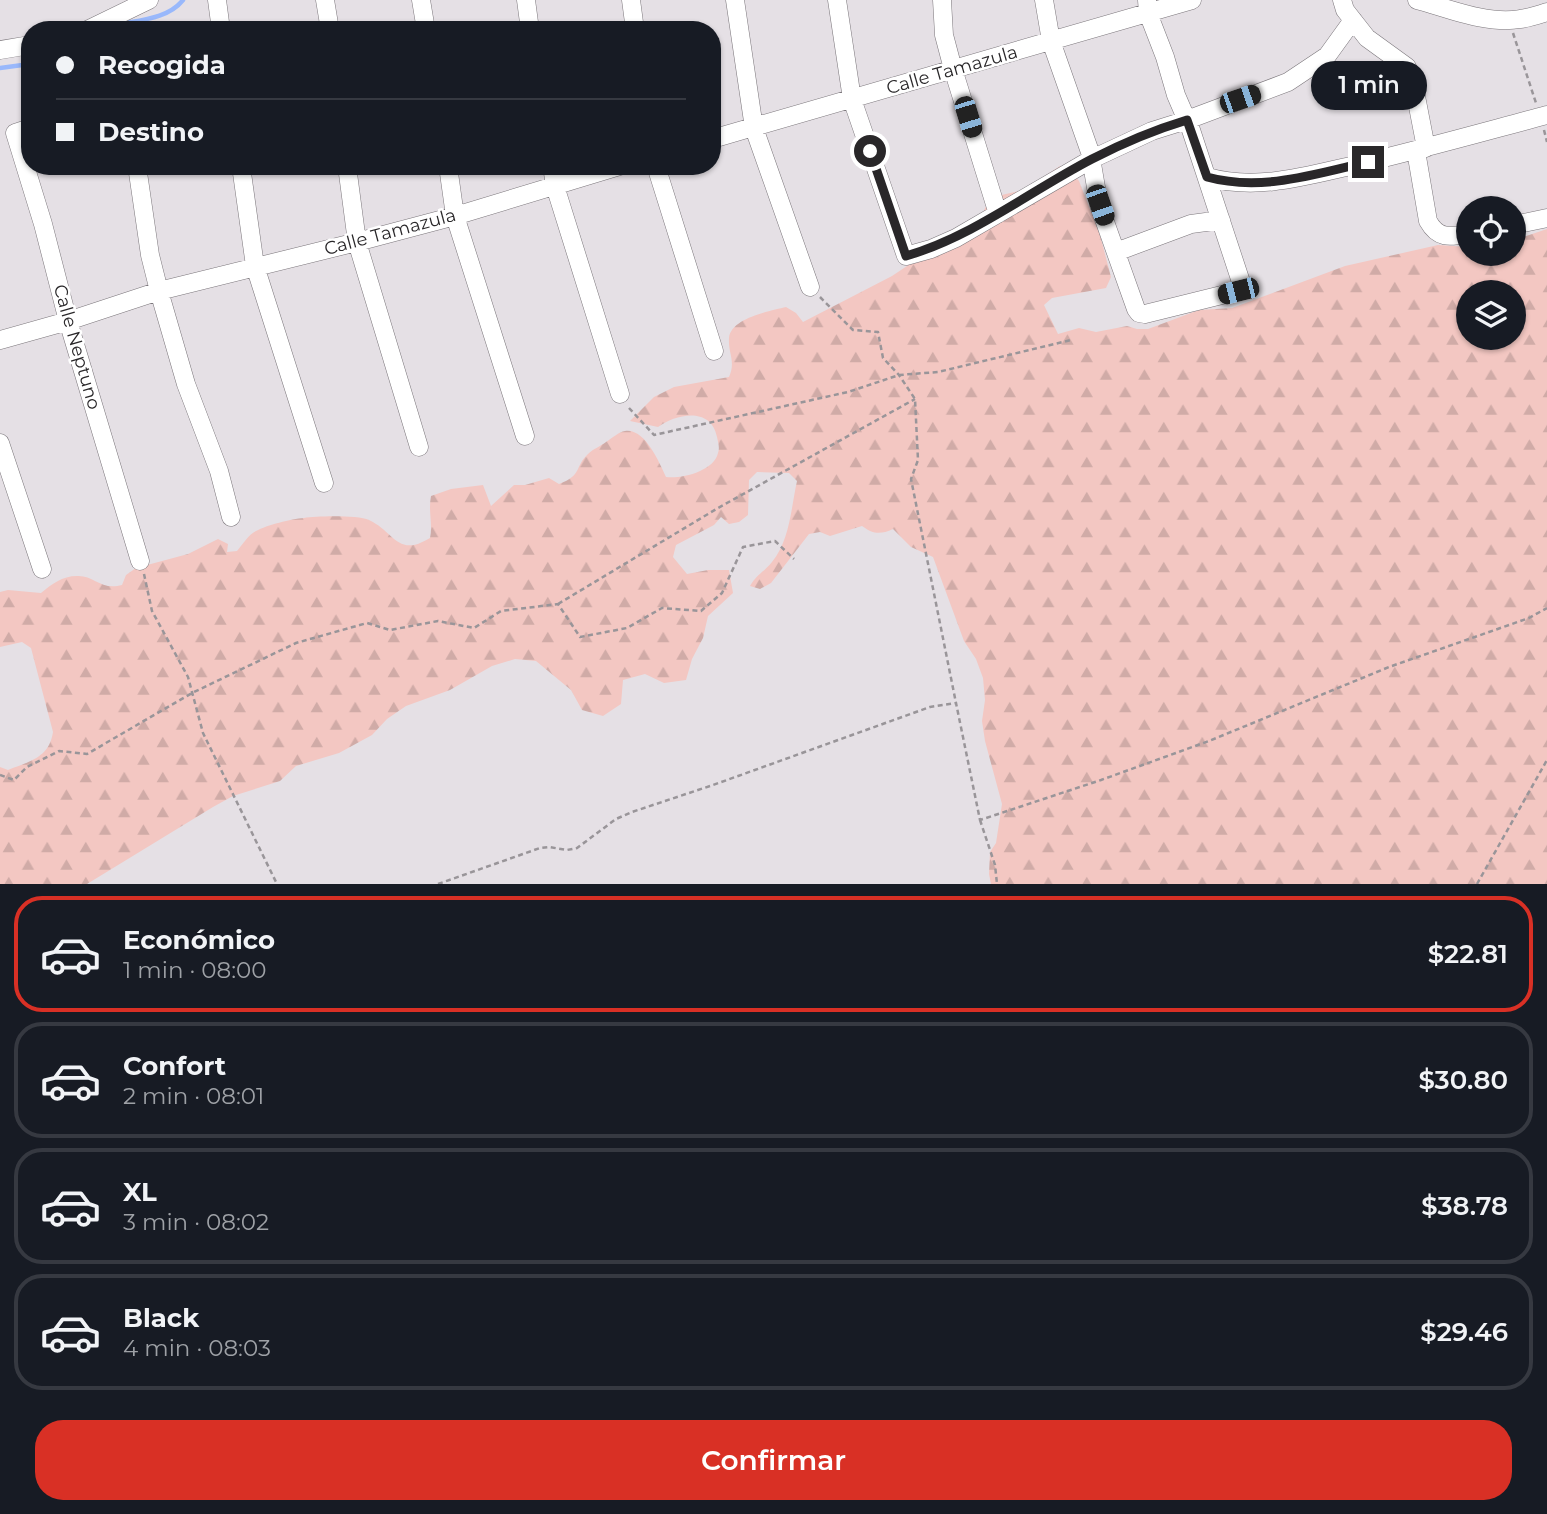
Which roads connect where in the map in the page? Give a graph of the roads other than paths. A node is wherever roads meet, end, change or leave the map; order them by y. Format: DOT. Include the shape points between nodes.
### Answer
graph roads {
  1 [pos="149,0"];
  2 [pos="217,0"];
  3 [pos="325,0"];
  4 [pos="421,0"];
  5 [pos="526,0"];
  6 [pos="631,0"];
  7 [pos="734,0"];
  8 [pos="836,0"];
  9 [pos="942,0"];
  10 [pos="1044,0"];
  11 [pos="1192,0"];
  12 [pos="1342,0"];
  13 [pos="1417,0"];
  14 [pos="1148,6"];
  15 [pos="1547,12"];
  16 [pos="1353,20"];
  17 [pos="106,21"];
  18 [pos="220,21"];
  19 [pos="328,21"];
  20 [pos="424,21"];
  21 [pos="529,21"];
  22 [pos="634,21"];
  23 [pos="1051,41"];
  24 [pos="21,46"];
  25 [pos="0,50"];
  26 [pos="953,69"];
  27 [pos="852,99"];
  28 [pos="1544,116"];
  29 [pos="1187,120"];
  30 [pos="754,128"];
  31 [pos="721,137"];
  32 [pos="1421,150"];
  33 [pos="1092,159"];
  34 [pos="32,175"];
  35 [pos="138,175"];
  36 [pos="242,175"];
  37 [pos="348,175"];
  38 [pos="449,175"];
  39 [pos="553,175"];
  40 [pos="591,175"];
  41 [pos="659,175"];
  42 [pos="1207,177"];
  43 [pos="555,186"];
  44 [pos="998,214"];
  45 [pos="456,216"];
  46 [pos="1547,218"];
  47 [pos="1221,220"];
  48 [pos="1526,222"];
  49 [pos="1456,235"];
  50 [pos="356,242"];
  51 [pos="1116,252"];
  52 [pos="255,267"];
  53 [pos="810,287"];
  54 [pos="159,291"];
  55 [pos="68,321"];
  56 [pos="0,340"];
  57 [pos="714,351"];
  58 [pos="620,394"];
  59 [pos="525,436"];
  60 [pos="0,443"];
  61 [pos="419,447"];
  62 [pos="324,483"];
  63 [pos="231,517"];
  64 [pos="140,561"];
  65 [pos="42,569"];
  1 -- 17 [label="street"];
  2 -- 18 [label="street"];
  3 -- 19 [label="street"];
  4 -- 20 [label="street"];
  5 -- 21 [label="street"];
  6 -- 22 [label="street"];
  7 -- 30 [label="street"];
  8 -- 27 [label="street"];
  9 -- 26 [label="street" via="944,35"];
  10 -- 23 [label="street"];
  11 -- 14 [label="street, Calle Tamazula"];
  12 -- 16 [label="street"];
  13 -- 15 [label="street" via="1508,20"];
  14 -- 23 [label="street, Calle Tamazula"];
  14 -- 29 [label="street"];
  16 -- 29 [label="street" via="1327,56 1288,82"];
  16 -- 32 [label="street" via="1367,38 1407,67 1414,86"];
  23 -- 26 [label="street, Calle Tamazula"];
  23 -- 33 [label="street"];
  24 -- 25 [label="street"];
  26 -- 27 [label="street, Calle Tamazula"];
  26 -- 44 [label="street"];
  27 -- 30 [label="street, Calle Tamazula"];
  27 -- 44 [label="street" via="906,256 956,238"];
  28 -- 32 [label="street"];
  29 -- 33 [label="street"];
  29 -- 42 [label="street"];
  30 -- 31 [label="street, Calle Tamazula"];
  30 -- 53 [label="street"];
  32 -- 42 [label="street" via="1270,182"];
  32 -- 49 [label="street" via="1428,221 1438,234"];
  33 -- 44 [label="street"];
  33 -- 51 [label="street" via="1097,197"];
  34 -- 55 [label="street, Calle Neptuno"];
  35 -- 54 [label="street"];
  36 -- 52 [label="street"];
  37 -- 50 [label="street"];
  38 -- 45 [label="street"];
  39 -- 43 [label="street"];
  40 -- 43 [label="street, Calle Tamazula"];
  41 -- 57 [label="street"];
  42 -- 47 [label="street"];
  43 -- 45 [label="street, Calle Tamazula"];
  43 -- 58 [label="street"];
  45 -- 50 [label="street, Calle Tamazula"];
  45 -- 59 [label="street"];
  46 -- 48 [label="street"];
  47 -- 51 [label="street" via="1191,224"];
  47 -- 51 [label="street" via="1242,285 1238,291 1139,313"];
  50 -- 52 [label="street, Calle Tamazula"];
  50 -- 61 [label="street"];
  52 -- 54 [label="street, Calle Tamazula"];
  52 -- 62 [label="street"];
  54 -- 55 [label="street, Calle Tamazula"];
  54 -- 63 [label="street"];
  55 -- 56 [label="street, Calle Tamazula"];
  55 -- 64 [label="street, Calle Neptuno"];
  60 -- 65 [label="street"];
}
